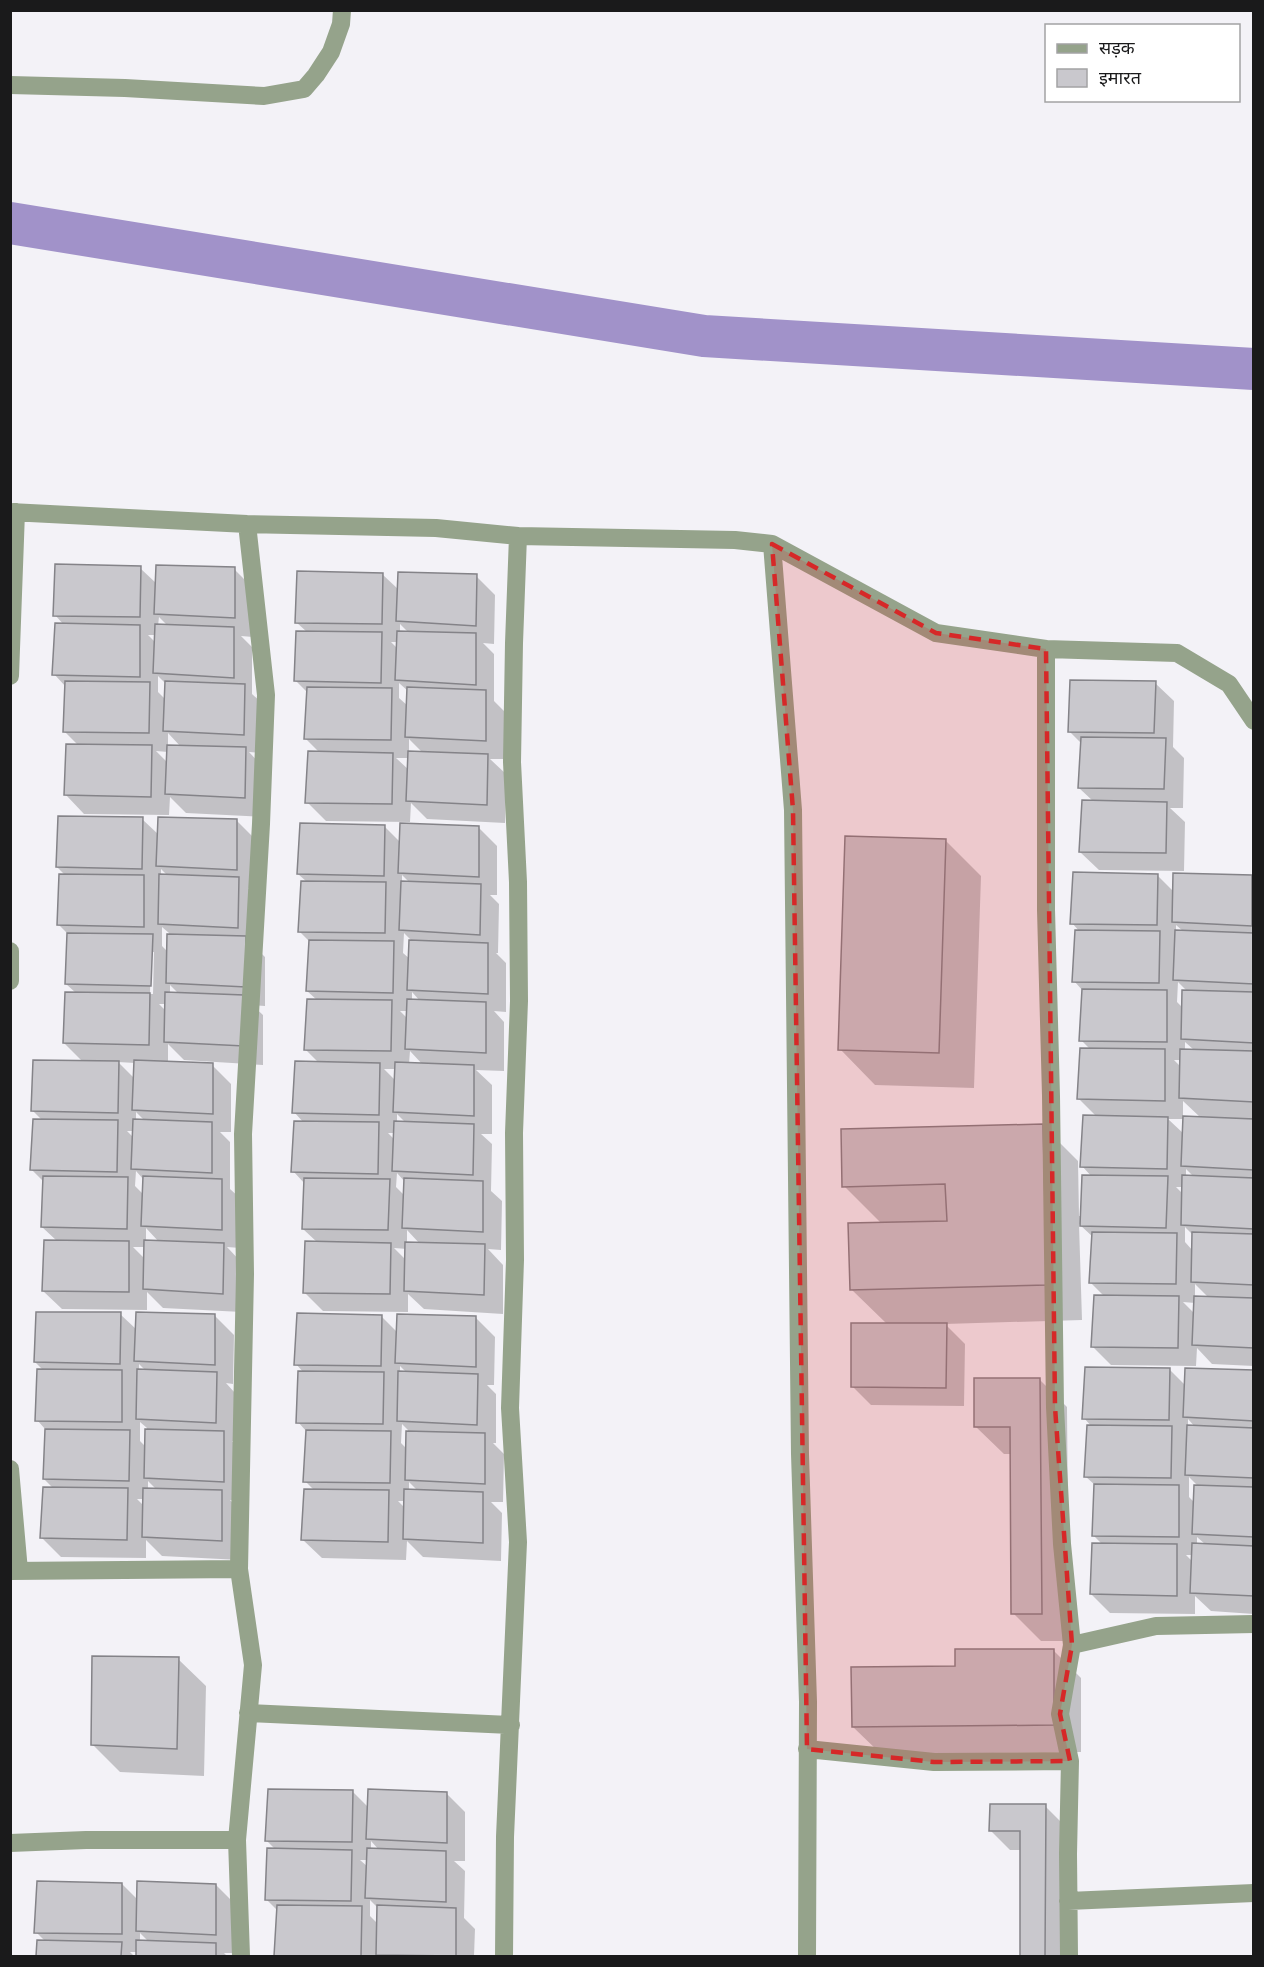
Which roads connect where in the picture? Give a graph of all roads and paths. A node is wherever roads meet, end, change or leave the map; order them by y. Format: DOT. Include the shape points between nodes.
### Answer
graph roads {
  1 [pos="342,10"];
  2 [pos="10,85"];
  3 [pos="13,512"];
  4 [pos="247,524"];
  5 [pos="519,536"];
  6 [pos="772,544"];
  7 [pos="1046,649"];
  8 [pos="10,676"];
  9 [pos="1254,721"];
  10 [pos="10,951"];
  11 [pos="10,981"];
  12 [pos="10,1469"];
  13 [pos="239,1569"];
  14 [pos="15,1571"];
  15 [pos="1254,1624"];
  16 [pos="1072,1645"];
  17 [pos="248,1713"];
  18 [pos="511,1725"];
  19 [pos="807,1749"];
  20 [pos="1070,1761"];
  21 [pos="237,1840"];
  22 [pos="10,1843"];
  23 [pos="1254,1893"];
  24 [pos="1068,1901"];
  25 [pos="241,1956"];
  26 [pos="504,1956"];
  27 [pos="807,1956"];
  28 [pos="1069,1956"];
  1 -- 2 [label="street" via="331,52 304,88 264,96"];
  3 -- 4 [label="street"];
  3 -- 8 [label="street"];
  4 -- 5 [label="street" via="436,528"];
  4 -- 13 [label="street" via="266,695 243,1134 245,1274"];
  5 -- 6 [label="street"];
  5 -- 18 [label="street" via="512,762 519,1001 510,1408 518,1542"];
  6 -- 7 [label="street" via="936,633"];
  6 -- 19 [label="street" via="793,810"];
  7 -- 9 [label="street" via="1177,653 1229,684"];
  7 -- 16 [label="street" via="1046,910 1055,1407"];
  10 -- 11 [label="street"];
  12 -- 14 [label="street"];
  13 -- 14 [label="street"];
  13 -- 17 [label="street" via="253,1665"];
  15 -- 16 [label="street" via="1156,1626"];
  16 -- 20 [label="street" via="1060,1714"];
  17 -- 18 [label="street"];
  17 -- 21 [label="street"];
  18 -- 26 [label="street"];
  19 -- 20 [label="street" via="934,1762"];
  19 -- 27 [label="street"];
  20 -- 24 [label="street"];
  21 -- 22 [label="street"];
  21 -- 25 [label="street"];
  23 -- 24 [label="street"];
  24 -- 28 [label="street"];
}
